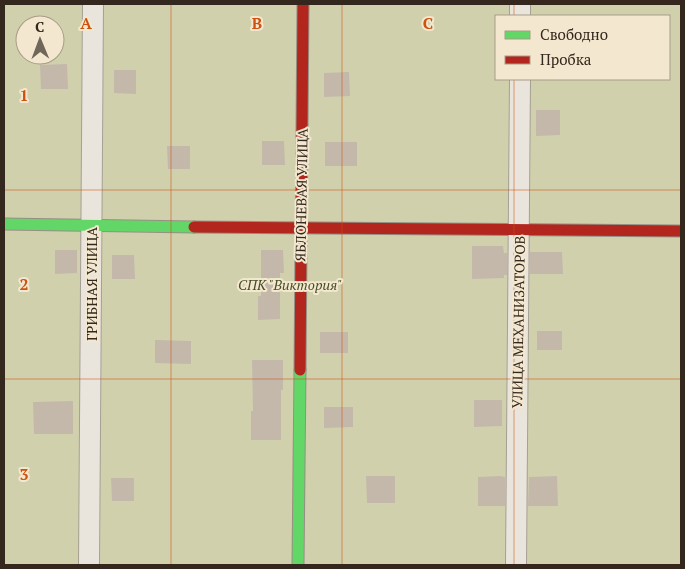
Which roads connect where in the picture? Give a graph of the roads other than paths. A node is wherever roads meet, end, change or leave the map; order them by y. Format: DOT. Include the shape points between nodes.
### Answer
graph roads {
  1 [pos="94,4"];
  2 [pos="303,4"];
  3 [pos="520,80"];
  4 [pos="4,224"];
  5 [pos="91,224"];
  6 [pos="301,228"];
  7 [pos="519,230"];
  8 [pos="681,231"];
  9 [pos="89,565"];
  10 [pos="298,565"];
  11 [pos="516,565"];
  1 -- 5 [label="street, ГРИБНАЯ УЛИЦА"];
  2 -- 6 [label="street, ЯБЛОНЕВАЯ УЛИЦА"];
  3 -- 7 [label="street, УЛИЦА МЕХАНИЗАТОРОВ"];
  4 -- 5 [label="street"];
  5 -- 6 [label="street"];
  5 -- 9 [label="street, ГРИБНАЯ УЛИЦА"];
  6 -- 7 [label="street"];
  6 -- 10 [label="street, ЯБЛОНЕВАЯ УЛИЦА"];
  7 -- 8 [label="street"];
  7 -- 11 [label="street, УЛИЦА МЕХАНИЗАТОРОВ"];
}
